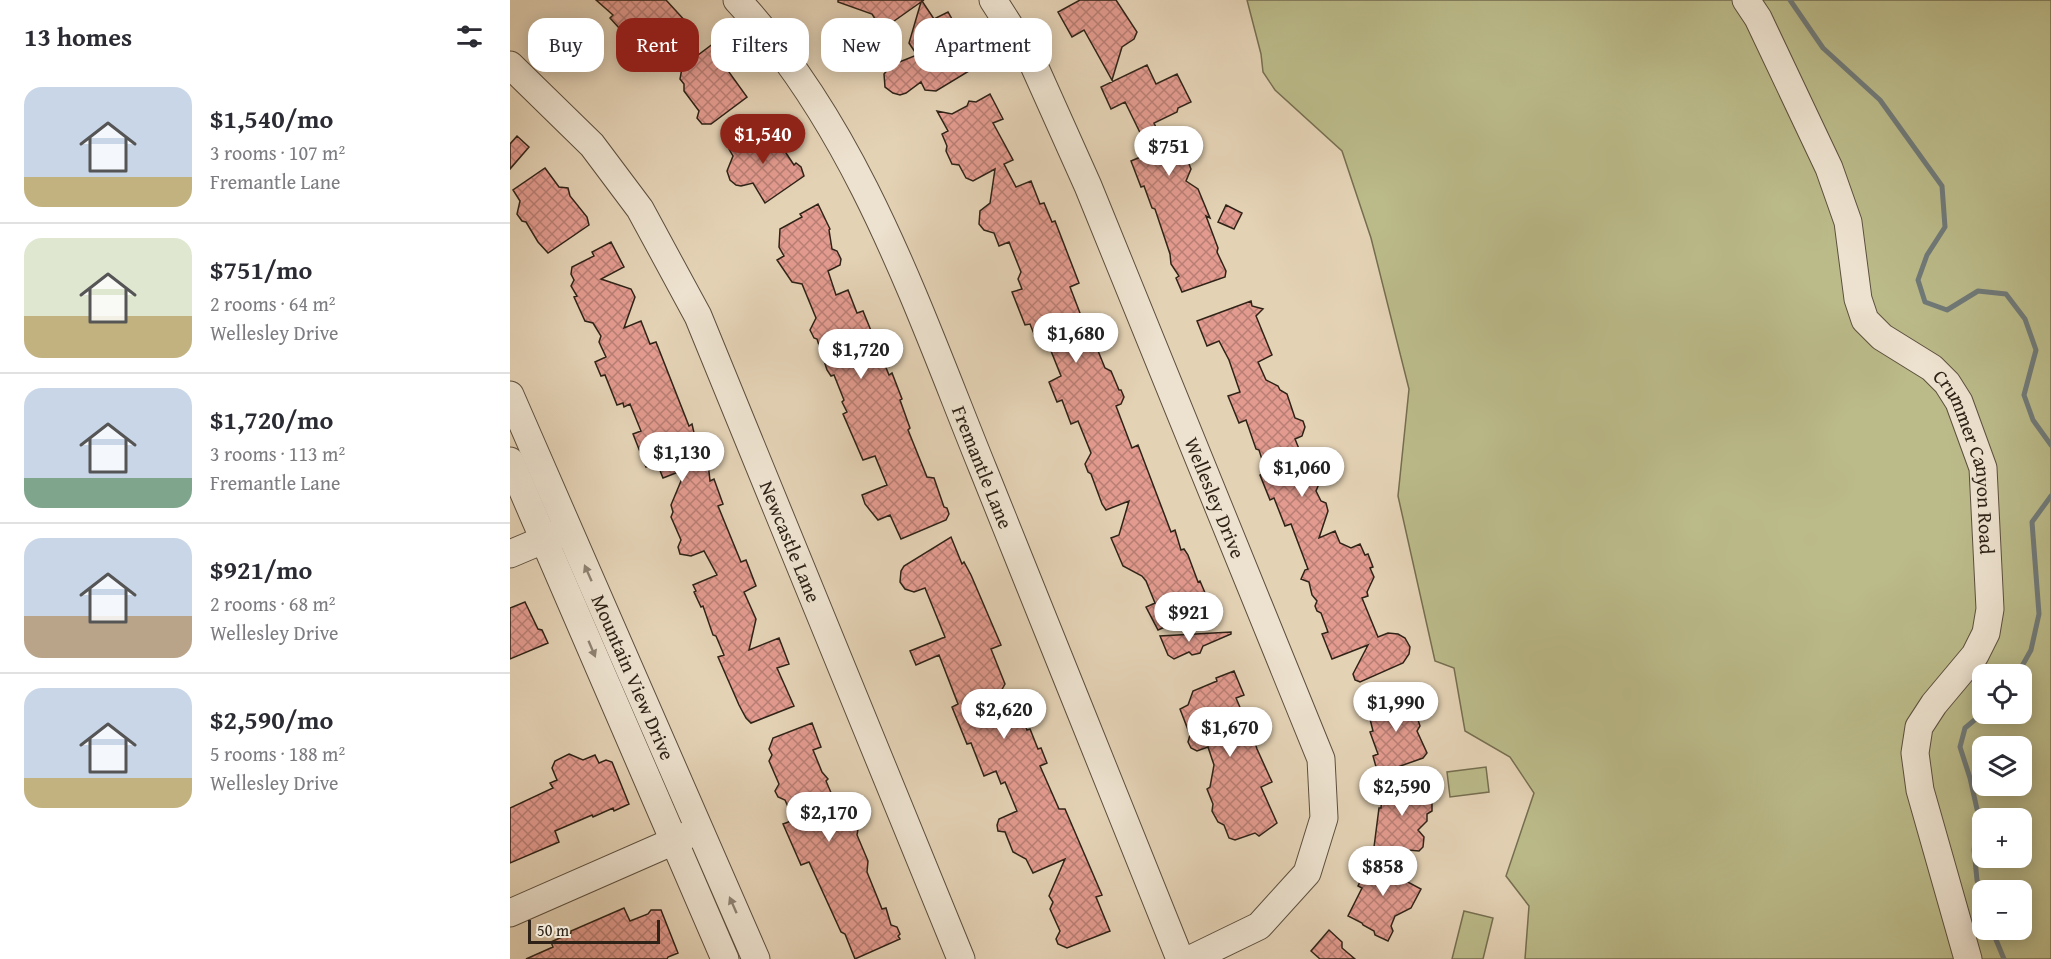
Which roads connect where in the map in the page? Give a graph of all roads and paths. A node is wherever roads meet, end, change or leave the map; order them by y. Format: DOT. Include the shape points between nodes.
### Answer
graph roads {
  1 [pos="737,0"];
  2 [pos="993,0"];
  3 [pos="1746,0"];
  4 [pos="510,65"];
  5 [pos="510,395"];
  6 [pos="510,461"];
  7 [pos="557,534"];
  8 [pos="510,554"];
  9 [pos="700,830"];
  10 [pos="673,841"];
  11 [pos="510,913"];
  12 [pos="725,959"];
  13 [pos="756,959"];
  14 [pos="961,959"];
  15 [pos="1180,959"];
  16 [pos="1191,959"];
  17 [pos="1968,959"];
  1 -- 15 [label="street, Fremantle Lane" via="764,28 830,124 894,249"];
  2 -- 16 [label="street, Wellesley Drive" via="1032,61 1088,186 1321,759 1324,818 1307,873 1259,926"];
  3 -- 17 [label="street, Crummer Canyon Road" via="1829,168 1848,222 1858,299 1865,320 1882,337 1932,368 1947,383 1959,402 1983,468 1990,609 1986,633 1975,655 1919,728 1915,753 1920,789"];
  4 -- 14 [label="street, Newcastle Lane" via="592,145 627,191 698,316"];
  5 -- 7 [label="street, Mountain View Drive"];
  6 -- 7 [label="street, Mountain View Drive"];
  7 -- 8 [label="street"];
  9 -- 7 [label="street, Mountain View Drive, one-way"];
  7 -- 10 [label="street, Mountain View Drive, one-way"];
  9 -- 10 [label="street"];
  13 -- 9 [label="street, Mountain View Drive, one-way"];
  10 -- 11 [label="street"];
  10 -- 12 [label="street, Mountain View Drive"];
}
